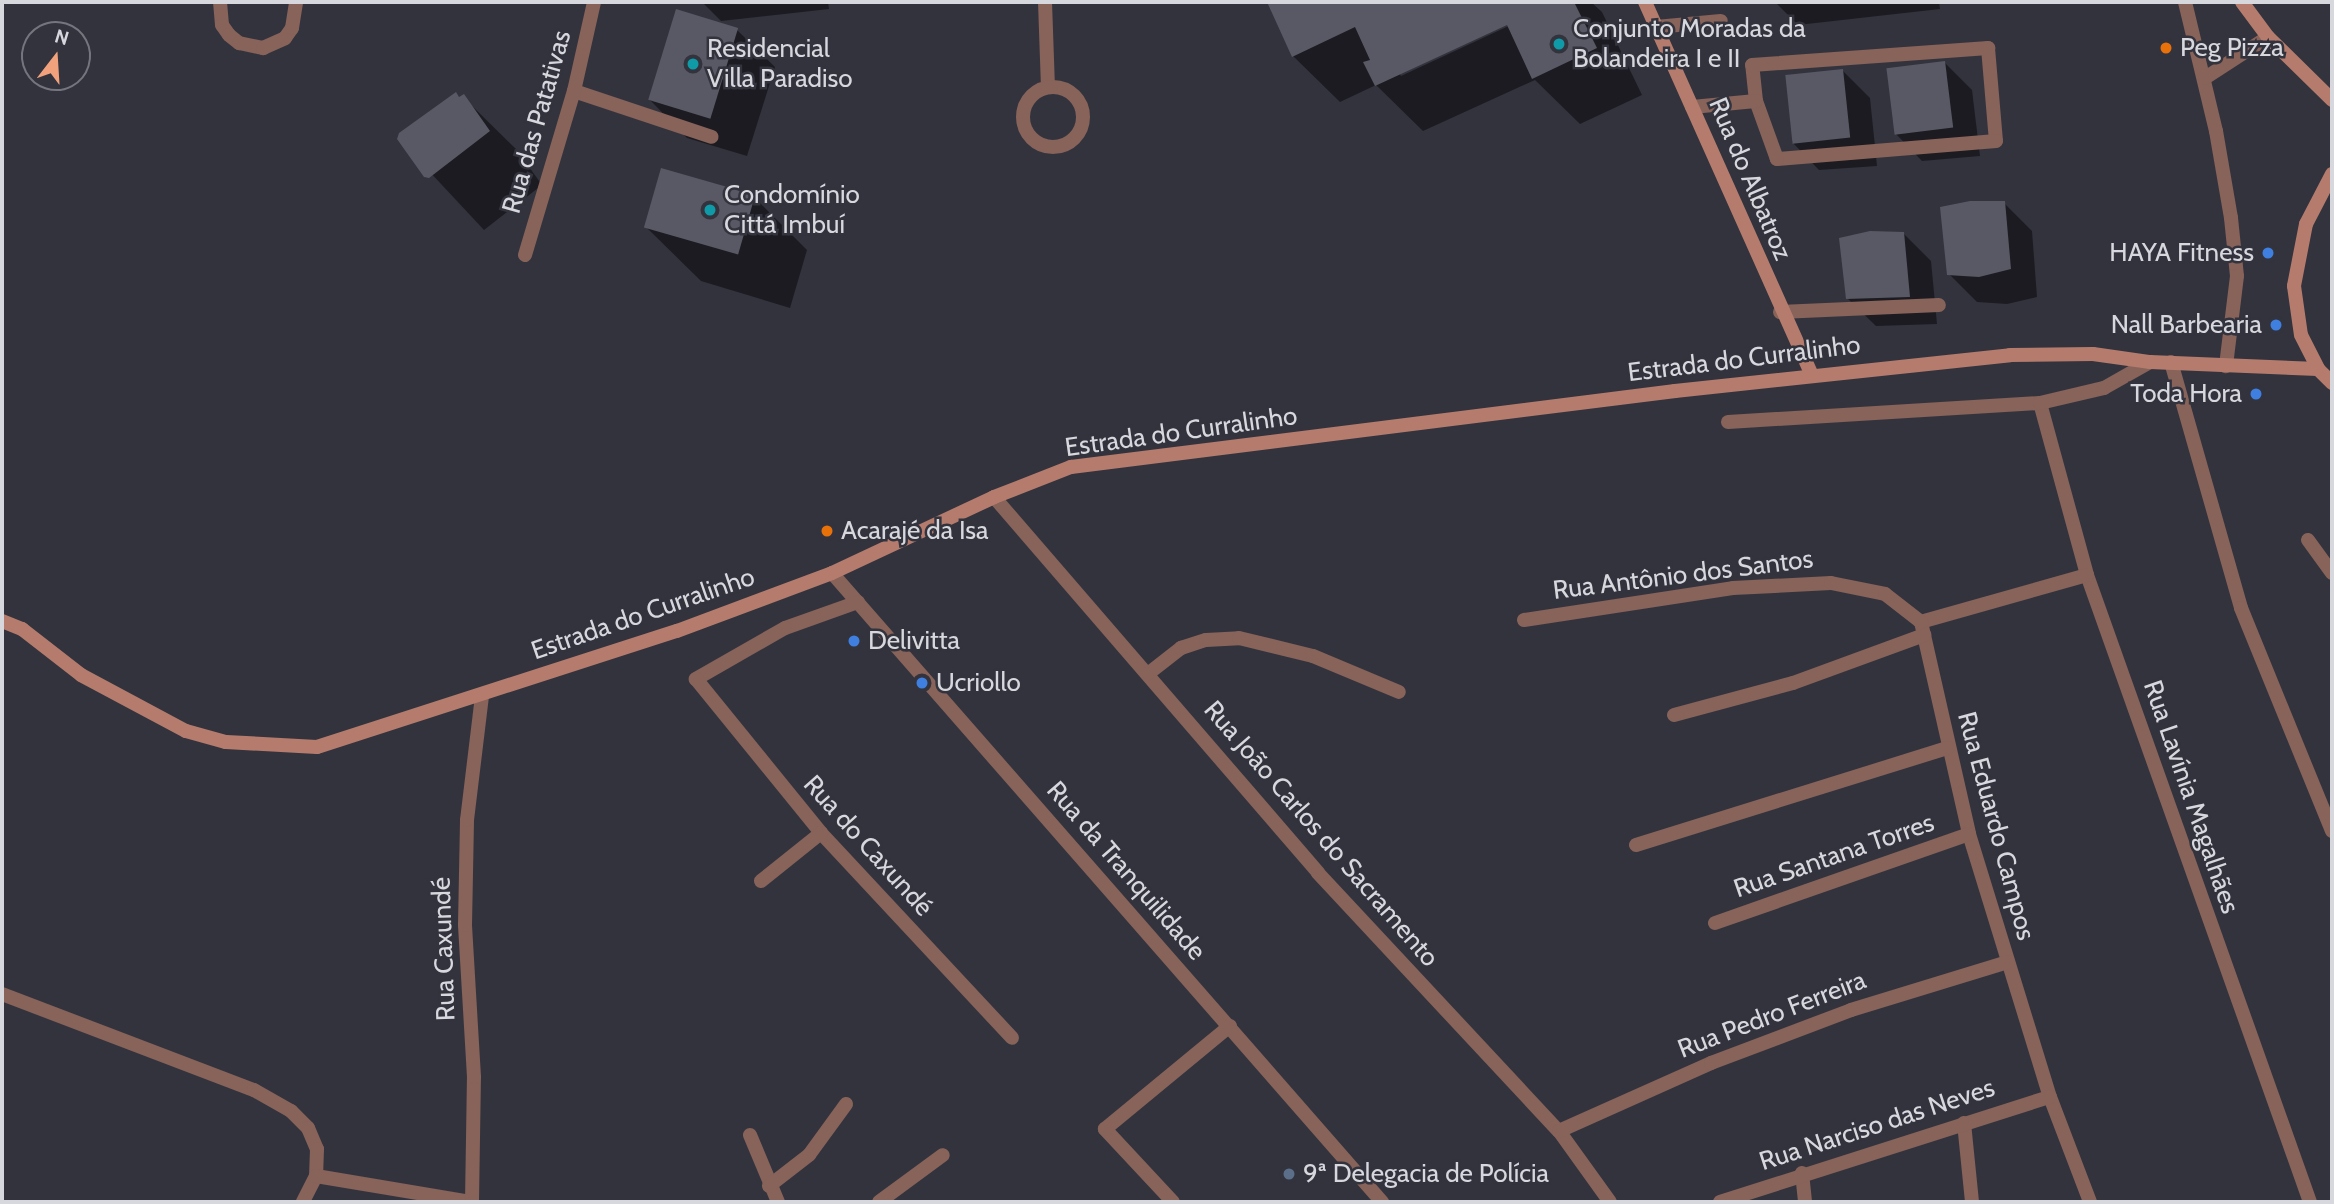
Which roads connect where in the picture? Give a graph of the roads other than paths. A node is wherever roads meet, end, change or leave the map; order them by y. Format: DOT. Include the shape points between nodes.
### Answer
graph roads {
  1 [pos="219,2"];
  2 [pos="296,2"];
  3 [pos="594,2"];
  4 [pos="1045,2"];
  5 [pos="1645,2"];
  6 [pos="2185,2"];
  7 [pos="2242,2"];
  8 [pos="1721,21"];
  9 [pos="1656,27"];
  10 [pos="2268,37"];
  11 [pos="2205,78"];
  12 [pos="1048,87"];
  13 [pos="574,91"];
  14 [pos="2332,100"];
  15 [pos="1756,101"];
  16 [pos="1692,107"];
  17 [pos="712,137"];
  18 [pos="2332,174"];
  19 [pos="525,255"];
  20 [pos="1939,306"];
  21 [pos="1780,312"];
  22 [pos="2150,362"];
  23 [pos="2171,362"];
  24 [pos="2226,366"];
  25 [pos="1812,375"];
  26 [pos="2328,378"];
  27 [pos="2040,403"];
  28 [pos="1728,422"];
  29 [pos="994,497"];
  30 [pos="2308,540"];
  31 [pos="832,573"];
  32 [pos="2332,573"];
  33 [pos="2087,575"];
  34 [pos="858,602"];
  35 [pos="1524,620"];
  36 [pos="2,621"];
  37 [pos="1922,629"];
  38 [pos="1149,673"];
  39 [pos="1399,692"];
  40 [pos="482,696"];
  41 [pos="1674,715"];
  42 [pos="1947,748"];
  43 [pos="2332,831"];
  44 [pos="821,833"];
  45 [pos="1969,834"];
  46 [pos="1636,845"];
  47 [pos="761,881"];
  48 [pos="1715,923"];
  49 [pos="2008,962"];
  50 [pos="2,994"];
  51 [pos="1230,1026"];
  52 [pos="1012,1038"];
  53 [pos="2050,1097"];
  54 [pos="846,1104"];
  55 [pos="1964,1123"];
  56 [pos="1559,1131"];
  57 [pos="750,1135"];
  58 [pos="943,1155"];
  59 [pos="1802,1173"];
  60 [pos="316,1176"];
  61 [pos="769,1186"];
  62 [pos="1167,1200"];
  63 [pos="303,1202"];
  64 [pos="472,1202"];
  65 [pos="778,1202"];
  66 [pos="879,1202"];
  67 [pos="1382,1202"];
  68 [pos="1610,1202"];
  69 [pos="1720,1202"];
  70 [pos="1805,1202"];
  71 [pos="1972,1202"];
  72 [pos="2090,1202"];
  73 [pos="2309,1202"];
  1 -- 2 [label="street" via="222,25 229,35 239,43 263,48 285,38 292,28"];
  3 -- 13 [label="street, Rua das Patativas"];
  4 -- 12 [label="street"];
  5 -- 9 [label="street, Rua do Albatroz"];
  6 -- 11 [label="street"];
  7 -- 10 [label="street"];
  8 -- 9 [label="street"];
  9 -- 16 [label="street, Rua do Albatroz"];
  10 -- 11 [label="street"];
  10 -- 14 [label="street"];
  11 -- 24 [label="street" via="2237,276"];
  12 -- 12 [label="street" via="1026,105 1024,124 1043,145 1063,145 1079,133 1083,114 1067,90"];
  13 -- 17 [label="street"];
  13 -- 19 [label="street, Rua das Patativas"];
  15 -- 15 [label="street" via="1777,159 1996,141 1987,48 1752,65"];
  15 -- 16 [label="street"];
  16 -- 21 [label="street, Rua do Albatroz"];
  18 -- 26 [label="street" via="2306,223 2294,286 2301,335"];
  20 -- 21 [label="street"];
  21 -- 25 [label="street, Rua do Albatroz"];
  22 -- 23 [label="street, Estrada do Curralinho"];
  22 -- 25 [label="street, Estrada do Curralinho" via="2052,353"];
  22 -- 27 [label="street" via="2104,388"];
  23 -- 24 [label="street, Estrada do Curralinho"];
  23 -- 43 [label="street" via="2238,598"];
  24 -- 26 [label="street, Estrada do Curralinho"];
  25 -- 29 [label="street, Estrada do Curralinho" via="1071,467"];
  27 -- 28 [label="street"];
  27 -- 33 [label="street, Rua Lavínia Magalhães"];
  29 -- 31 [label="street, Estrada do Curralinho"];
  29 -- 38 [label="street, Rua João Carlos do Sacramento"];
  30 -- 32 [label="street"];
  31 -- 34 [label="street, Rua da Tranquilidade"];
  31 -- 40 [label="street, Estrada do Curralinho"];
  33 -- 37 [label="street"];
  33 -- 73 [label="street, Rua Lavínia Magalhães"];
  34 -- 44 [label="street, Rua do Caxundé" via="785,628 696,679"];
  34 -- 51 [label="street, Rua da Tranquilidade"];
  35 -- 37 [label="street, Rua Antônio dos Santos" via="1733,588 1831,583 1885,594"];
  36 -- 40 [label="street, Estrada do Curralinho" via="22,629 81,675 146,712 186,731 226,742 317,747"];
  37 -- 41 [label="street" via="1793,683"];
  37 -- 42 [label="street, Rua Eduardo Campos"];
  38 -- 39 [label="street" via="1181,648 1206,640 1239,638 1313,656"];
  38 -- 56 [label="street, Rua João Carlos do Sacramento" via="1318,873"];
  40 -- 64 [label="street, Rua Caxundé" via="467,820 465,925 474,1077"];
  42 -- 45 [label="street, Rua Eduardo Campos"];
  42 -- 46 [label="street"];
  44 -- 47 [label="street"];
  44 -- 52 [label="street, Rua do Caxundé"];
  45 -- 48 [label="street, Rua Santana Torres"];
  45 -- 49 [label="street, Rua Eduardo Campos"];
  49 -- 53 [label="street, Rua Eduardo Campos"];
  49 -- 56 [label="street, Rua Pedro Ferreira" via="1897,993 1826,1019 1611,1105"];
  50 -- 60 [label="street" via="192,1065 291,1111 308,1128 317,1149"];
  51 -- 62 [label="street" via="1105,1129"];
  51 -- 67 [label="street, Rua da Tranquilidade"];
  53 -- 55 [label="street, Rua Narciso das Neves"];
  53 -- 72 [label="street, Rua Eduardo Campos"];
  54 -- 61 [label="street" via="809,1155"];
  55 -- 59 [label="street, Rua Narciso das Neves"];
  55 -- 71 [label="street"];
  56 -- 68 [label="street, Rua João Carlos do Sacramento"];
  57 -- 61 [label="street"];
  58 -- 66 [label="street"];
  59 -- 69 [label="street, Rua Narciso das Neves"];
  59 -- 70 [label="street"];
  60 -- 63 [label="street"];
  60 -- 64 [label="street"];
  61 -- 65 [label="street"];
}
